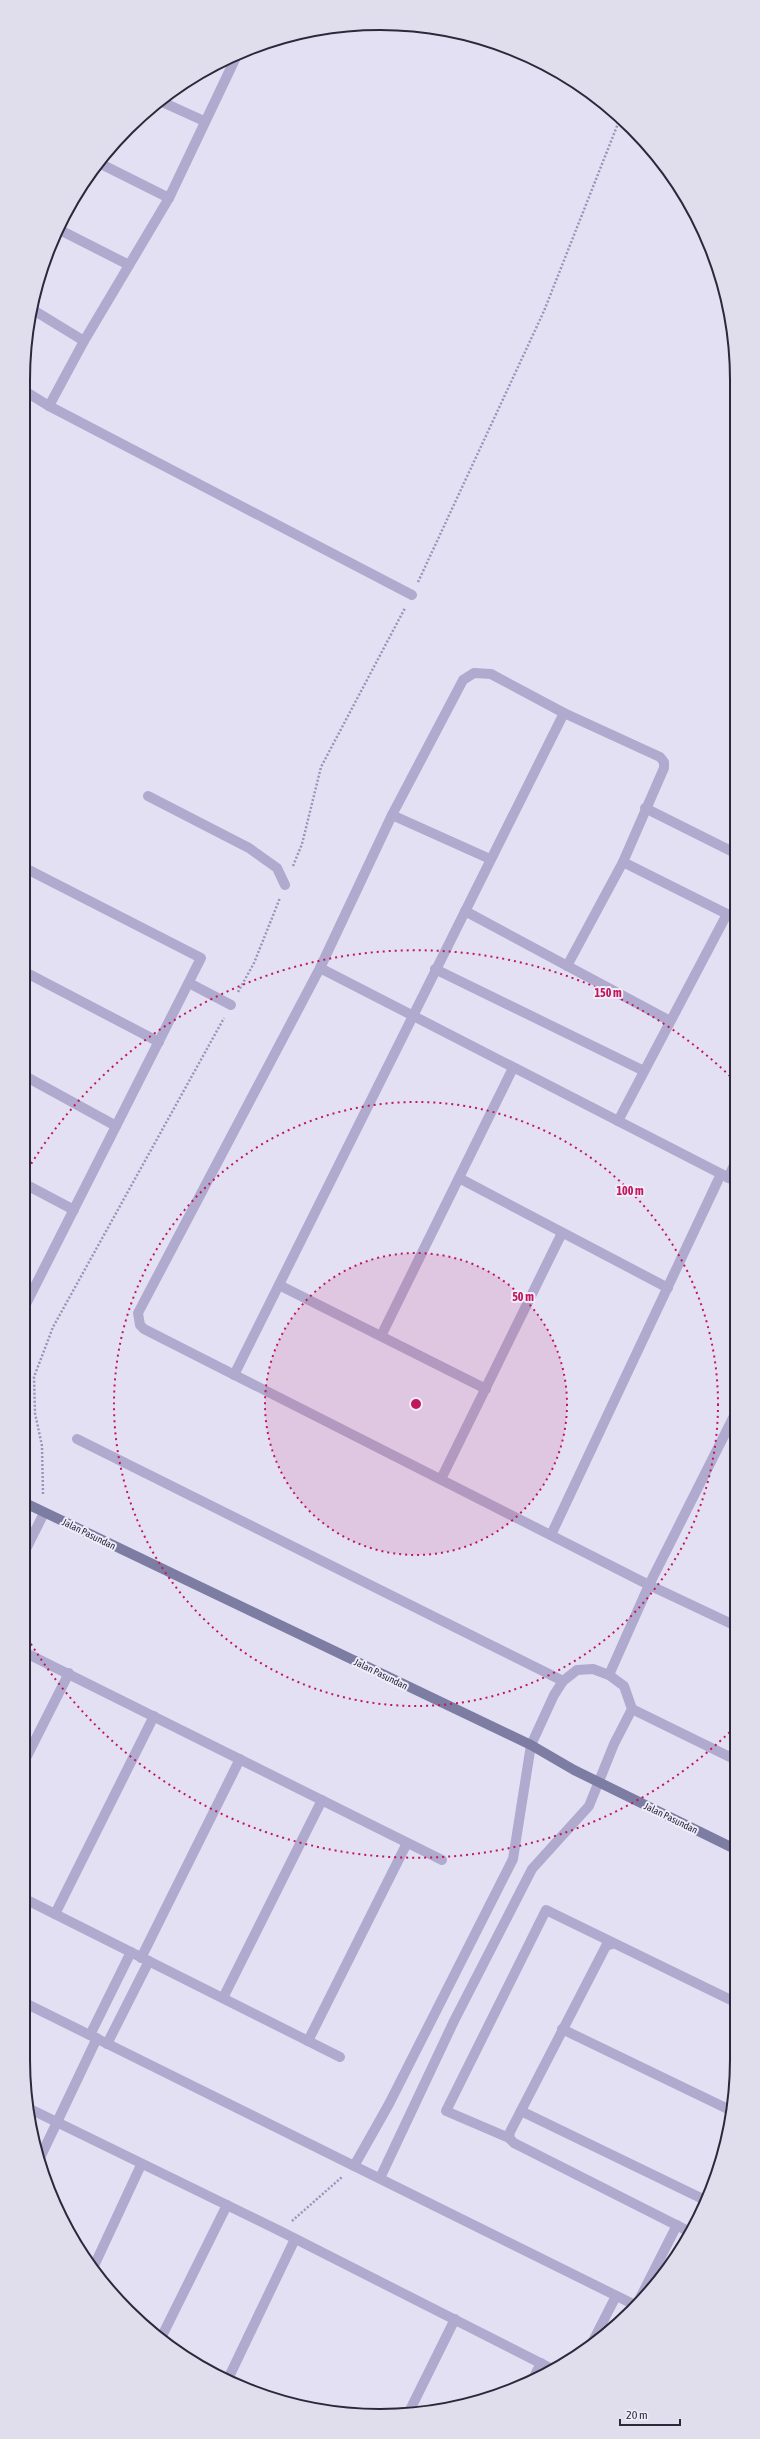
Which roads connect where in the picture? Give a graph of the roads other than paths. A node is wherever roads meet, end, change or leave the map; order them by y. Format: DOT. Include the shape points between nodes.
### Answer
graph roads {
  1 [pos="231,63"];
  2 [pos="165,103"];
  3 [pos="204,121"];
  4 [pos="103,165"];
  5 [pos="169,198"];
  6 [pos="63,232"];
  7 [pos="129,265"];
  8 [pos="37,312"];
  9 [pos="84,341"];
  10 [pos="30,394"];
  11 [pos="49,406"];
  12 [pos="412,594"];
  13 [pos="564,712"];
  14 [pos="148,796"];
  15 [pos="645,808"];
  16 [pos="392,815"];
  17 [pos="730,850"];
  18 [pos="490,859"];
  19 [pos="623,862"];
  20 [pos="30,871"];
  21 [pos="285,885"];
  22 [pos="465,910"];
  23 [pos="730,916"];
  24 [pos="730,918"];
  25 [pos="567,966"];
  26 [pos="320,968"];
  27 [pos="435,969"];
  28 [pos="30,975"];
  29 [pos="189,983"];
  30 [pos="231,1005"];
  31 [pos="412,1016"];
  32 [pos="670,1021"];
  33 [pos="158,1042"];
  34 [pos="513,1068"];
  35 [pos="644,1071"];
  36 [pos="30,1079"];
  37 [pos="618,1122"];
  38 [pos="116,1126"];
  39 [pos="459,1178"];
  40 [pos="728,1178"];
  41 [pos="30,1187"];
  42 [pos="74,1210"];
  43 [pos="562,1234"];
  44 [pos="30,1285"];
  45 [pos="279,1285"];
  46 [pos="668,1288"];
  47 [pos="381,1336"];
  48 [pos="234,1375"];
  49 [pos="486,1389"];
  50 [pos="730,1424"];
  51 [pos="77,1439"];
  52 [pos="441,1479"];
  53 [pos="30,1506"];
  54 [pos="44,1513"];
  55 [pos="551,1535"];
  56 [pos="30,1541"];
  57 [pos="649,1585"];
  58 [pos="730,1623"];
  59 [pos="30,1655"];
  60 [pos="69,1673"];
  61 [pos="609,1675"];
  62 [pos="563,1681"];
  63 [pos="632,1709"];
  64 [pos="154,1716"];
  65 [pos="531,1746"];
  66 [pos="30,1750"];
  67 [pos="730,1757"];
  68 [pos="240,1759"];
  69 [pos="600,1782"];
  70 [pos="322,1800"];
  71 [pos="407,1843"];
  72 [pos="730,1847"];
  73 [pos="442,1860"];
  74 [pos="30,1902"];
  75 [pos="55,1914"];
  76 [pos="612,1944"];
  77 [pos="131,1952"];
  78 [pos="145,1959"];
  79 [pos="223,1998"];
  80 [pos="730,2000"];
  81 [pos="30,2006"];
  82 [pos="562,2029"];
  83 [pos="93,2037"];
  84 [pos="308,2041"];
  85 [pos="108,2044"];
  86 [pos="340,2057"];
  87 [pos="726,2108"];
  88 [pos="34,2111"];
  89 [pos="520,2111"];
  90 [pos="57,2123"];
  91 [pos="509,2138"];
  92 [pos="43,2152"];
  93 [pos="141,2165"];
  94 [pos="354,2166"];
  95 [pos="380,2178"];
  96 [pos="701,2198"];
  97 [pos="227,2206"];
  98 [pos="677,2225"];
  99 [pos="685,2230"];
  100 [pos="295,2239"];
  101 [pos="96,2263"];
  102 [pos="646,2287"];
  103 [pos="616,2296"];
  104 [pos="630,2303"];
  105 [pos="455,2319"];
  106 [pos="163,2334"];
  107 [pos="597,2334"];
  108 [pos="546,2366"];
  109 [pos="230,2375"];
  110 [pos="411,2407"];
  1 -- 3 [label="street"];
  2 -- 3 [label="street"];
  3 -- 5 [label="street"];
  4 -- 5 [label="street"];
  5 -- 7 [label="street"];
  6 -- 7 [label="street"];
  7 -- 9 [label="street"];
  8 -- 9 [label="street"];
  9 -- 11 [label="street"];
  10 -- 11 [label="street"];
  11 -- 12 [label="street"];
  13 -- 15 [label="street" via="660,757 664,762 664,768"];
  13 -- 16 [label="street" via="491,674 468,675"];
  13 -- 18 [label="street"];
  14 -- 21 [label="street" via="249,848 277,868"];
  15 -- 17 [label="street"];
  15 -- 19 [label="street"];
  16 -- 18 [label="street"];
  16 -- 26 [label="street"];
  18 -- 22 [label="street"];
  19 -- 23 [label="street"];
  19 -- 25 [label="street"];
  20 -- 29 [label="street" via="201,958"];
  22 -- 25 [label="street"];
  22 -- 27 [label="street"];
  24 -- 32 [label="street"];
  25 -- 32 [label="street"];
  26 -- 31 [label="street"];
  26 -- 48 [label="street" via="138,1313 140,1325 144,1329"];
  27 -- 31 [label="street"];
  27 -- 35 [label="street"];
  28 -- 33 [label="street"];
  29 -- 30 [label="street"];
  29 -- 33 [label="street"];
  31 -- 34 [label="street"];
  31 -- 45 [label="street"];
  32 -- 35 [label="street"];
  33 -- 38 [label="street"];
  34 -- 37 [label="street"];
  34 -- 39 [label="street"];
  35 -- 37 [label="street"];
  36 -- 38 [label="street"];
  37 -- 40 [label="street"];
  38 -- 42 [label="street"];
  39 -- 43 [label="street"];
  39 -- 47 [label="street"];
  40 -- 46 [label="street"];
  41 -- 42 [label="street"];
  42 -- 44 [label="street"];
  43 -- 46 [label="street"];
  43 -- 49 [label="street"];
  45 -- 47 [label="street"];
  45 -- 48 [label="street"];
  46 -- 55 [label="street"];
  47 -- 49 [label="street"];
  48 -- 52 [label="street"];
  49 -- 52 [label="street"];
  50 -- 57 [label="street"];
  51 -- 62 [label="street"];
  52 -- 55 [label="street"];
  53 -- 54 [label="street, Jalan Pasundan"];
  54 -- 56 [label="street"];
  54 -- 65 [label="street, Jalan Pasundan"];
  55 -- 57 [label="street"];
  57 -- 58 [label="street"];
  57 -- 61 [label="street"];
  59 -- 60 [label="street"];
  60 -- 64 [label="street"];
  60 -- 66 [label="street"];
  61 -- 62 [label="street" via="593,1669 577,1670"];
  61 -- 63 [label="street" via="624,1686"];
  62 -- 65 [label="street"];
  63 -- 67 [label="street"];
  63 -- 69 [label="street" via="614,1744"];
  64 -- 68 [label="street"];
  64 -- 75 [label="street"];
  65 -- 69 [label="street, Jalan Pasundan"];
  65 -- 94 [label="street" via="513,1859 389,2104"];
  68 -- 70 [label="street"];
  68 -- 78 [label="street"];
  69 -- 72 [label="street, Jalan Pasundan"];
  69 -- 95 [label="street" via="589,1806 532,1869 454,2021"];
  70 -- 71 [label="street"];
  70 -- 79 [label="street"];
  71 -- 73 [label="street"];
  71 -- 84 [label="street"];
  74 -- 75 [label="street"];
  75 -- 77 [label="street"];
  76 -- 80 [label="street" via="620,1945"];
  76 -- 82 [label="street" via="606,1946"];
  76 -- 91 [label="street" via="546,1910 446,2111"];
  77 -- 78 [label="street"];
  77 -- 83 [label="street"];
  78 -- 79 [label="street"];
  78 -- 85 [label="street"];
  79 -- 84 [label="street"];
  81 -- 83 [label="street"];
  82 -- 87 [label="street"];
  82 -- 89 [label="street"];
  83 -- 85 [label="street"];
  83 -- 90 [label="street"];
  84 -- 86 [label="street"];
  85 -- 94 [label="street"];
  88 -- 90 [label="street"];
  89 -- 91 [label="street"];
  89 -- 96 [label="street"];
  90 -- 92 [label="street"];
  90 -- 93 [label="street"];
  91 -- 98 [label="street" via="514,2143"];
  93 -- 97 [label="street"];
  93 -- 101 [label="street"];
  94 -- 95 [label="street"];
  95 -- 103 [label="street"];
  97 -- 100 [label="street"];
  97 -- 106 [label="street"];
  98 -- 99 [label="street"];
  98 -- 102 [label="street"];
  100 -- 105 [label="street"];
  100 -- 109 [label="street"];
  103 -- 104 [label="street"];
  103 -- 107 [label="street"];
  105 -- 108 [label="street"];
  105 -- 110 [label="street"];
}
